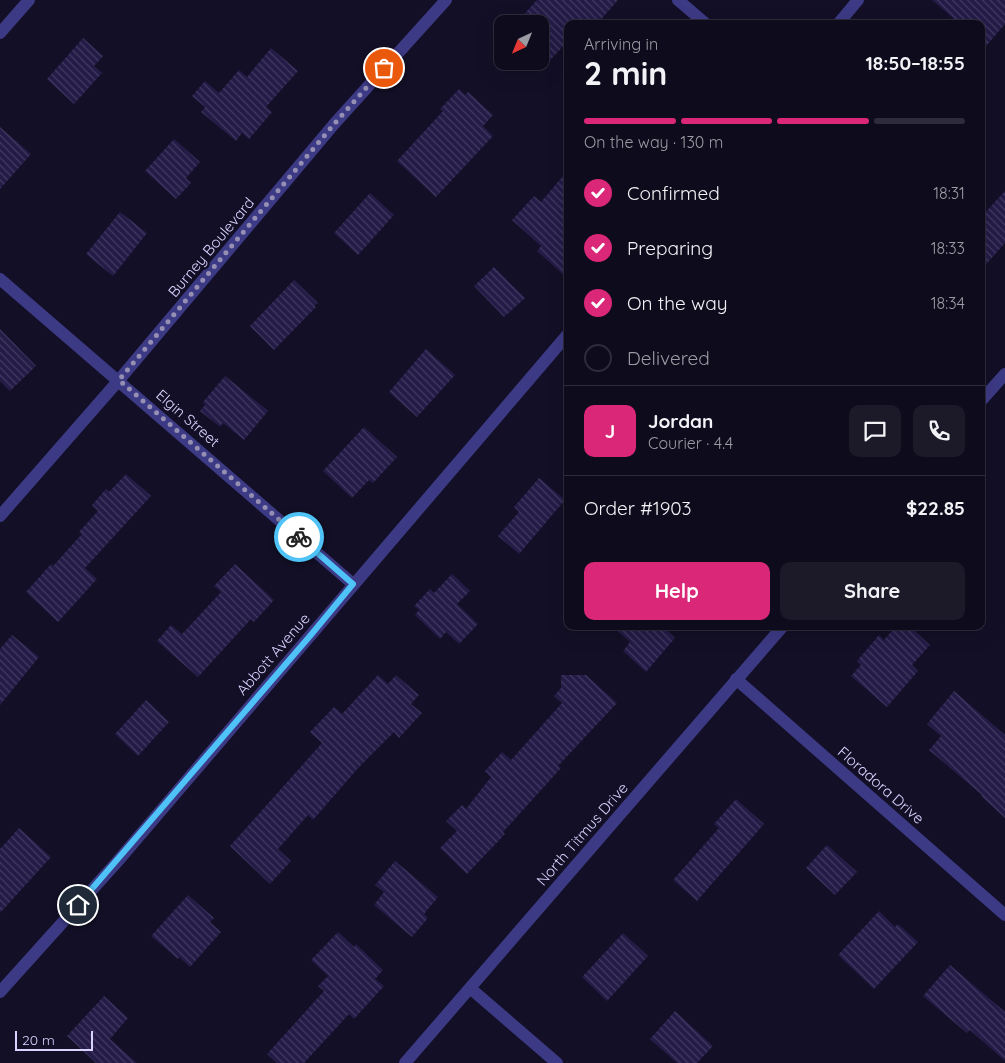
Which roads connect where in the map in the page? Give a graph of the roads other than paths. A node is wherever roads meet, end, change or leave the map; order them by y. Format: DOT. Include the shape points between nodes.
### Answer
graph roads {
  1 [pos="29,0"];
  2 [pos="446,0"];
  3 [pos="678,0"];
  4 [pos="858,0"];
  5 [pos="701,20"];
  6 [pos="841,20"];
  7 [pos="0,33"];
  8 [pos="0,279"];
  9 [pos="564,339"];
  10 [pos="1004,378"];
  11 [pos="119,380"];
  12 [pos="985,397"];
  13 [pos="0,516"];
  14 [pos="353,584"];
  15 [pos="779,630"];
  16 [pos="736,679"];
  17 [pos="1005,915"];
  18 [pos="470,988"];
  19 [pos="0,992"];
  20 [pos="406,1063"];
  21 [pos="557,1063"];
  1 -- 7 [label="street"];
  2 -- 11 [label="street, Burney Boulevard" via="335,123"];
  3 -- 5 [label="street"];
  4 -- 6 [label="street"];
  8 -- 11 [label="street, Elgin Street"];
  9 -- 14 [label="street, Abbott Avenue"];
  10 -- 12 [label="street"];
  11 -- 13 [label="street, Burney Boulevard"];
  11 -- 14 [label="street, Elgin Street"];
  14 -- 19 [label="street, Abbott Avenue" via="117,862"];
  15 -- 16 [label="street, North Titmus Drive"];
  16 -- 17 [label="street, Floradora Drive"];
  16 -- 18 [label="street, North Titmus Drive"];
  18 -- 20 [label="street, North Titmus Drive"];
  18 -- 21 [label="street"];
}
